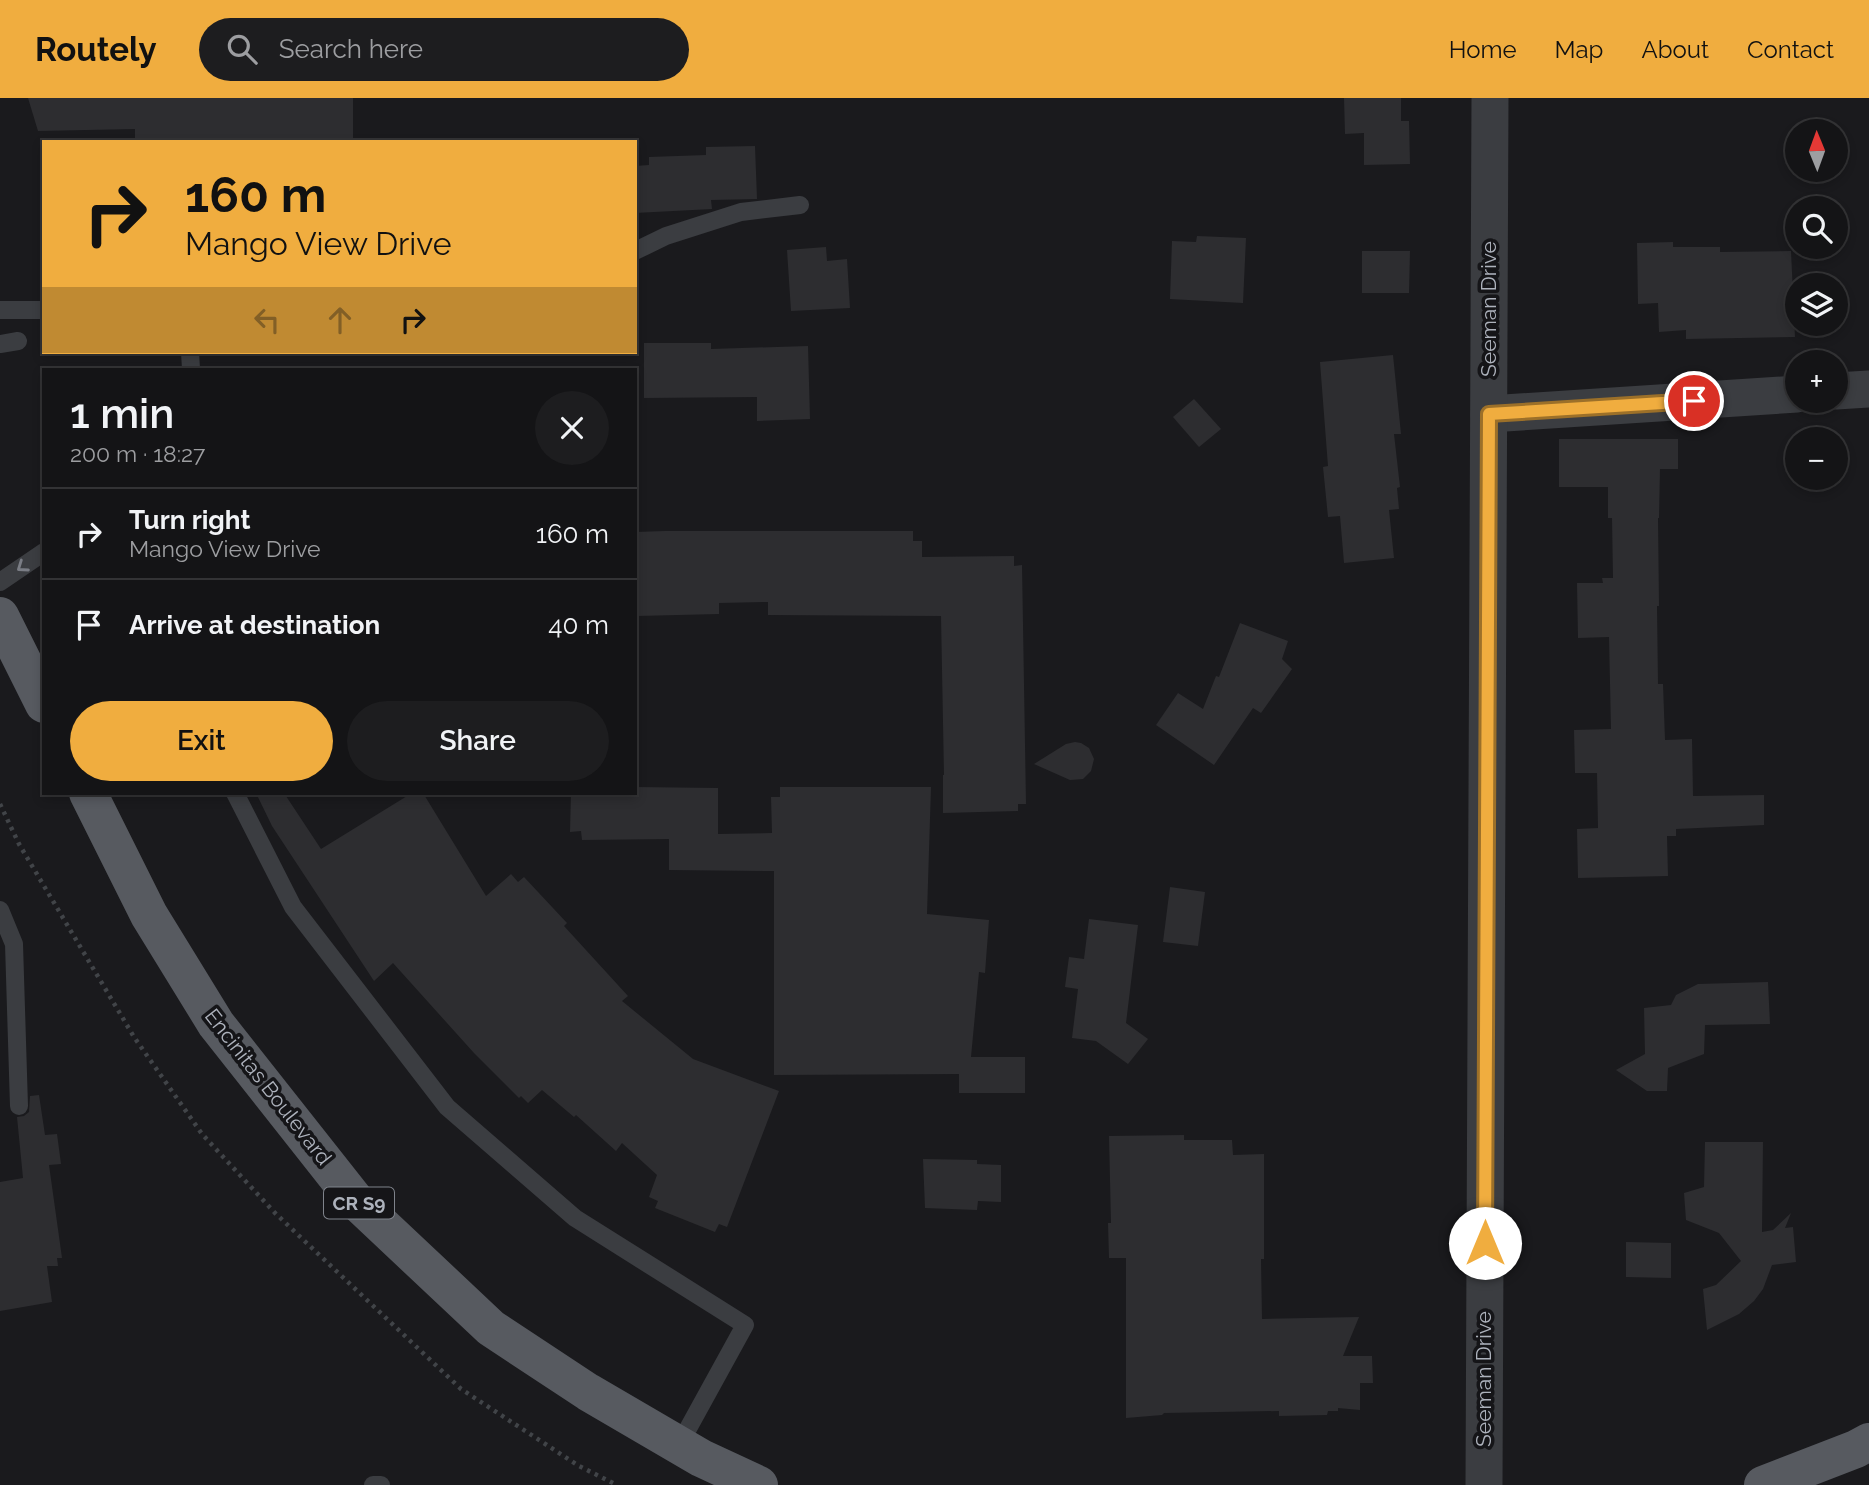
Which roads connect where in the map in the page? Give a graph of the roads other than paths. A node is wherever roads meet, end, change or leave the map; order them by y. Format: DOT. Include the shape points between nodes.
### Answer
graph roads {
  1 [pos="1490,98"];
  2 [pos="800,205"];
  3 [pos="637,250"];
  4 [pos="0,310"];
  5 [pos="42,310"];
  6 [pos="18,341"];
  7 [pos="0,344"];
  8 [pos="1869,389"];
  9 [pos="1848,390"];
  10 [pos="1785,395"];
  11 [pos="1489,414"];
  12 [pos="42,553"];
  13 [pos="0,582"];
  14 [pos="0,616"];
  15 [pos="33,658"];
  16 [pos="42,696"];
  17 [pos="89,795"];
  18 [pos="236,795"];
  19 [pos="0,910"];
  20 [pos="19,1106"];
  21 [pos="1869,1442"];
  22 [pos="679,1445"];
  23 [pos="373,1485"];
  24 [pos="381,1485"];
  25 [pos="759,1485"];
  26 [pos="1484,1485"];
  27 [pos="1763,1485"];
  1 -- 11 [label="street, Seeman Drive"];
  2 -- 3 [label="lane" via="741,212"];
  4 -- 5 [label="lane"];
  6 -- 7 [label="lane"];
  8 -- 9 [label="street"];
  10 -- 11 [label="street"];
  11 -- 26 [label="street, Seeman Drive"];
  12 -- 13 [label="lane, one-way"];
  14 -- 15 [label="main road"];
  15 -- 16 [label="main road"];
  17 -- 22 [label="main road, Encinitas Boulevard / CR S9" via="149,915 216,1024 355,1200 491,1328"];
  18 -- 22 [label="lane" via="292,907 447,1107 575,1217 745,1325"];
  19 -- 20 [label="lane" via="14,944"];
  21 -- 27 [label="main road"];
  22 -- 25 [label="main road, Encinitas Boulevard / CR S9"];
  23 -- 24 [label="lane"];
}
